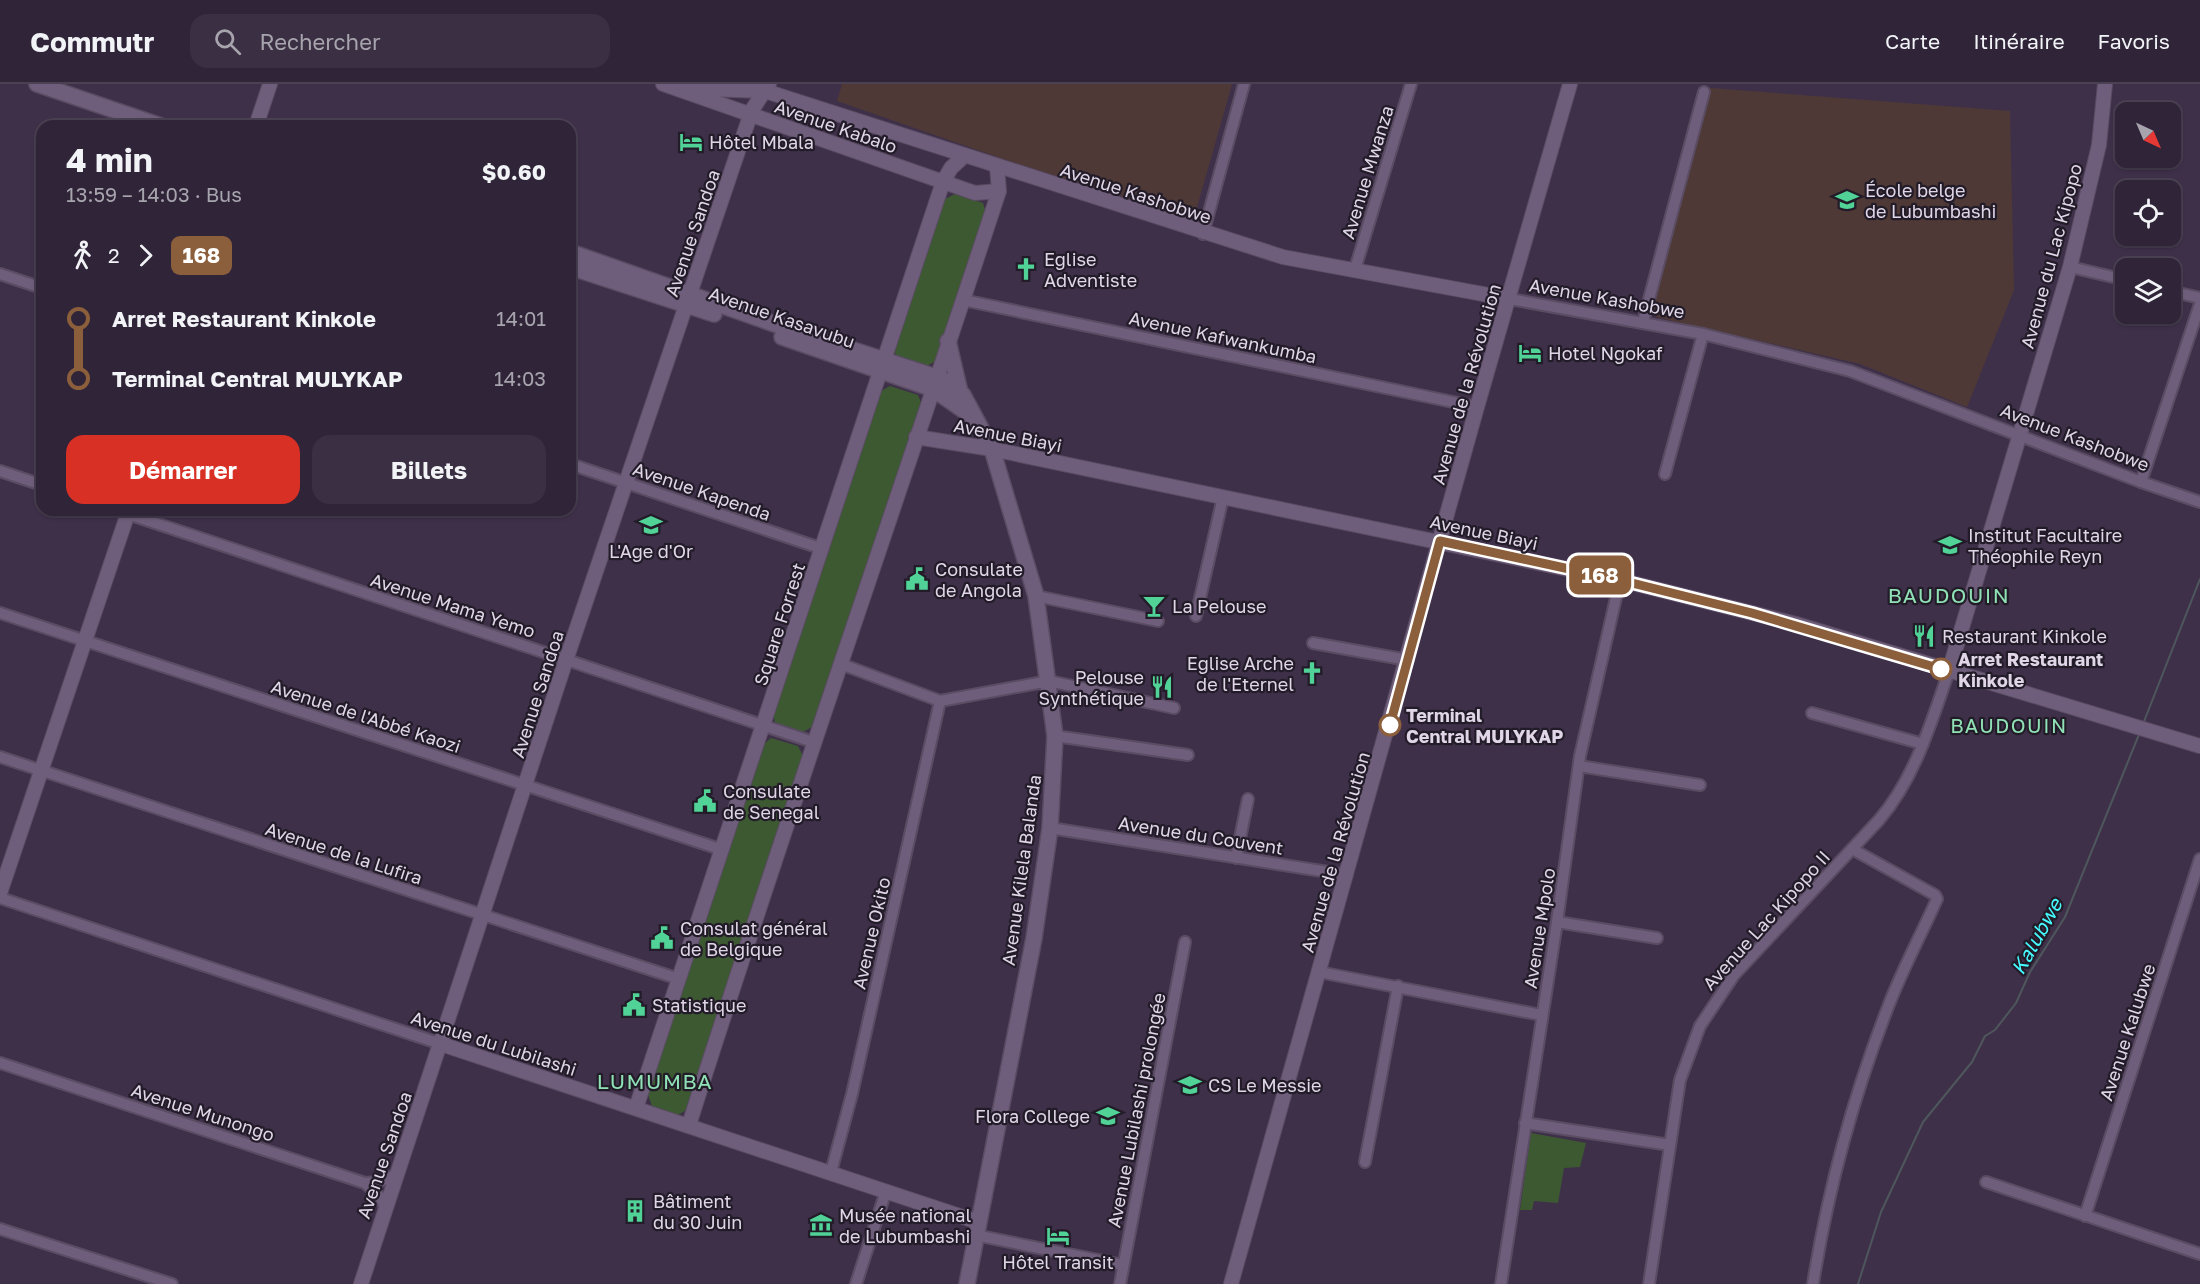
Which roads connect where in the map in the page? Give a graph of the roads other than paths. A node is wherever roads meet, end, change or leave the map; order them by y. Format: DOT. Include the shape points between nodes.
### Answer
graph roads {
  1 [pos="37,84"];
  2 [pos="270,84"];
  3 [pos="1244,84"];
  4 [pos="1411,84"];
  5 [pos="1570,84"];
  6 [pos="2105,84"];
  7 [pos="670,86"];
  8 [pos="767,87"];
  9 [pos="1704,92"];
  10 [pos="751,115"];
  11 [pos="143,120"];
  12 [pos="258,120"];
  13 [pos="964,156"];
  14 [pos="997,167"];
  15 [pos="1028,177"];
  16 [pos="943,182"];
  17 [pos="999,190"];
  18 [pos="1203,234"];
  19 [pos="576,254"];
  20 [pos="2070,267"];
  21 [pos="576,269"];
  22 [pos="1355,269"];
  23 [pos="0,274"];
  24 [pos="2115,277"];
  25 [pos="36,286"];
  26 [pos="2181,294"];
  27 [pos="1510,298"];
  28 [pos="2200,298"];
  29 [pos="688,300"];
  30 [pos="963,300"];
  31 [pos="2200,304"];
  32 [pos="1643,322"];
  33 [pos="1704,334"];
  34 [pos="948,341"];
  35 [pos="883,365"];
  36 [pos="934,382"];
  37 [pos="960,392"];
  38 [pos="1477,407"];
  39 [pos="974,418"];
  40 [pos="2020,436"];
  41 [pos="916,437"];
  42 [pos="992,449"];
  43 [pos="576,466"];
  44 [pos="0,471"];
  45 [pos="1665,474"];
  46 [pos="2141,482"];
  47 [pos="36,483"];
  48 [pos="626,483"];
  49 [pos="1223,497"];
  50 [pos="2200,502"];
  51 [pos="122,516"];
  52 [pos="139,516"];
  53 [pos="1440,541"];
  54 [pos="823,549"];
  55 [pos="1620,580"];
  56 [pos="1036,596"];
  57 [pos="0,613"];
  58 [pos="1196,616"];
  59 [pos="1158,621"];
  60 [pos="85,640"];
  61 [pos="1313,643"];
  62 [pos="567,660"];
  63 [pos="1408,660"];
  64 [pos="840,664"];
  65 [pos="1949,671"];
  66 [pos="1049,681"];
  67 [pos="940,701"];
  68 [pos="1174,708"];
  69 [pos="1812,713"];
  70 [pos="764,726"];
  71 [pos="1055,736"];
  72 [pos="813,742"];
  73 [pos="1923,744"];
  74 [pos="2200,747"];
  75 [pos="1188,755"];
  76 [pos="0,757"];
  77 [pos="1579,766"];
  78 [pos="42,771"];
  79 [pos="1700,785"];
  80 [pos="526,787"];
  81 [pos="1248,799"];
  82 [pos="1050,828"];
  83 [pos="1852,849"];
  84 [pos="723,850"];
  85 [pos="1236,858"];
  86 [pos="2200,859"];
  87 [pos="1347,875"];
  88 [pos="0,895"];
  89 [pos="483,916"];
  90 [pos="1557,922"];
  91 [pos="1657,938"];
  92 [pos="1185,942"];
  93 [pos="1319,972"];
  94 [pos="679,979"];
  95 [pos="1398,987"];
  96 [pos="1541,1016"];
  97 [pos="441,1044"];
  98 [pos="0,1063"];
  99 [pos="636,1108"];
  100 [pos="1525,1123"];
  101 [pos="689,1125"];
  102 [pos="1670,1145"];
  103 [pos="1365,1162"];
  104 [pos="831,1172"];
  105 [pos="396,1175"];
  106 [pos="1986,1182"];
  107 [pos="365,1183"];
  108 [pos="886,1191"];
  109 [pos="385,1208"];
  110 [pos="2085,1216"];
  111 [pos="0,1229"];
  112 [pos="976,1229"];
  113 [pos="2200,1254"];
  114 [pos="1123,1265"];
  115 [pos="172,1284"];
  116 [pos="361,1284"];
  117 [pos="856,1284"];
  118 [pos="967,1284"];
  119 [pos="1120,1284"];
  120 [pos="1231,1284"];
  121 [pos="1501,1284"];
  122 [pos="1649,1284"];
  123 [pos="1814,1284"];
  1 -- 11 [label="main road"];
  2 -- 12 [label="street"];
  3 -- 18 [label="street"];
  4 -- 22 [label="street, Avenue Mwanza"];
  5 -- 27 [label="street, Avenue de la Révolution"];
  6 -- 20 [label="street, Avenue du Lac Kipopo" via="2099,145"];
  7 -- 8 [label="street, Avenue Kabalo"];
  7 -- 10 [label="street, Avenue Kabalo"];
  8 -- 10 [label="street, Avenue Sandoa"];
  8 -- 13 [label="street, Avenue Kabalo"];
  9 -- 32 [label="street"];
  10 -- 16 [label="street, Avenue Kabalo"];
  10 -- 29 [label="street, Avenue Sandoa"];
  13 -- 14 [label="street, Avenue Kabalo"];
  13 -- 16 [label="street, Square Forrest"];
  14 -- 15 [label="street, Avenue Kashobwe"];
  14 -- 17 [label="street"];
  15 -- 17 [label="street"];
  15 -- 18 [label="street, Avenue Kashobwe"];
  16 -- 17 [label="street, Avenue Kabalo" via="975,193"];
  16 -- 35 [label="street, Square Forrest"];
  17 -- 30 [label="street"];
  18 -- 22 [label="street, Avenue Kashobwe" via="1283,257"];
  19 -- 29 [label="main road, Avenue Kasavubu"];
  20 -- 24 [label="street"];
  20 -- 40 [label="street, Avenue du Lac Kipopo"];
  21 -- 29 [label="main road, Avenue Kasavubu"];
  22 -- 27 [label="street, Avenue Kashobwe"];
  23 -- 25 [label="street"];
  26 -- 28 [label="street"];
  27 -- 32 [label="street, Avenue Kashobwe"];
  27 -- 38 [label="street, Avenue de la Révolution"];
  29 -- 35 [label="main road, Avenue Kasavubu"];
  29 -- 48 [label="street, Avenue Sandoa"];
  30 -- 34 [label="street"];
  30 -- 38 [label="street, Avenue Kafwankumba"];
  31 -- 46 [label="street"];
  32 -- 33 [label="street, Avenue Kashobwe"];
  33 -- 40 [label="street, Avenue Kashobwe" via="1850,371"];
  33 -- 45 [label="street"];
  34 -- 36 [label="street"];
  34 -- 37 [label="main road"];
  35 -- 36 [label="main road, Avenue Kasavubu"];
  35 -- 54 [label="street, Square Forrest"];
  36 -- 37 [label="main road, Avenue Kilela Balanda"];
  36 -- 39 [label="main road, Avenue Kasavubu"];
  36 -- 41 [label="street"];
  37 -- 39 [label="main road, Avenue Kilela Balanda"];
  38 -- 53 [label="street, Avenue de la Révolution"];
  39 -- 42 [label="main road, Avenue Kilela Balanda"];
  40 -- 46 [label="street, Avenue Kashobwe"];
  40 -- 65 [label="street, Avenue du Lac Kipopo"];
  41 -- 42 [label="street, Avenue Biayi"];
  41 -- 64 [label="street"];
  42 -- 49 [label="street, Avenue Biayi"];
  42 -- 56 [label="main road, Avenue Kilela Balanda"];
  43 -- 48 [label="street, Avenue Kapenda"];
  44 -- 47 [label="street"];
  46 -- 50 [label="street, Avenue Kashobwe"];
  48 -- 54 [label="street, Avenue Kapenda"];
  48 -- 62 [label="street, Avenue Sandoa"];
  49 -- 53 [label="street, Avenue Biayi"];
  49 -- 58 [label="street"];
  51 -- 60 [label="street"];
  52 -- 62 [label="street, Avenue Mama Yemo"];
  53 -- 55 [label="street, Avenue Biayi"];
  53 -- 63 [label="street, Avenue de la Révolution"];
  54 -- 70 [label="street, Square Forrest"];
  55 -- 65 [label="street, Avenue Biayi" via="1786,622"];
  55 -- 77 [label="street, Avenue Mpolo"];
  56 -- 59 [label="street"];
  56 -- 66 [label="main road, Avenue Kilela Balanda"];
  57 -- 60 [label="street, Avenue de l'Abbé Kaozi"];
  60 -- 78 [label="street"];
  60 -- 80 [label="street, Avenue de l'Abbé Kaozi"];
  61 -- 63 [label="street"];
  62 -- 70 [label="street, Avenue Mama Yemo"];
  62 -- 80 [label="street, Avenue Sandoa"];
  63 -- 87 [label="street, Avenue de la Révolution"];
  64 -- 67 [label="street"];
  64 -- 72 [label="street"];
  65 -- 73 [label="street, Avenue Lac Kipopo II"];
  65 -- 74 [label="street, Avenue Biayi"];
  66 -- 67 [label="street"];
  66 -- 68 [label="street"];
  66 -- 71 [label="main road, Avenue Kilela Balanda"];
  67 -- 104 [label="street, Avenue Okito"];
  69 -- 73 [label="street"];
  70 -- 72 [label="street, Avenue Mama Yemo"];
  70 -- 84 [label="street, Square Forrest"];
  71 -- 75 [label="street"];
  71 -- 82 [label="main road, Avenue Kilela Balanda"];
  72 -- 101 [label="street"];
  73 -- 83 [label="street, Avenue Lac Kipopo II" via="1896,800"];
  76 -- 78 [label="street, Avenue de la Lufira"];
  77 -- 79 [label="street"];
  77 -- 90 [label="street, Avenue Mpolo"];
  78 -- 88 [label="street"];
  78 -- 89 [label="street, Avenue de la Lufira"];
  80 -- 84 [label="street, Avenue de l'Abbé Kaozi"];
  80 -- 89 [label="street, Avenue Sandoa"];
  81 -- 85 [label="street"];
  82 -- 85 [label="street, Avenue du Couvent"];
  82 -- 112 [label="main road, Avenue Kilela Balanda" via="1034,938"];
  83 -- 102 [label="street, Avenue Lac Kipopo II" via="1713,1002 1685,1060"];
  83 -- 123 [label="street" via="1937,899 1911,951 1864,1073 1832,1183"];
  84 -- 94 [label="street, Square Forrest"];
  85 -- 87 [label="street, Avenue du Couvent"];
  86 -- 110 [label="street, Avenue Kalubwe"];
  87 -- 93 [label="street, Avenue de la Révolution"];
  88 -- 97 [label="street, Avenue du Lubilashi"];
  89 -- 94 [label="street, Avenue de la Lufira"];
  89 -- 97 [label="street, Avenue Sandoa"];
  90 -- 91 [label="street"];
  90 -- 96 [label="street, Avenue Mpolo"];
  92 -- 114 [label="street, Avenue Lubilashi prolongée"];
  93 -- 95 [label="street"];
  93 -- 120 [label="street, Avenue de la Révolution"];
  94 -- 99 [label="street, Square Forrest"];
  95 -- 96 [label="street"];
  95 -- 103 [label="street"];
  96 -- 100 [label="street, Avenue Mpolo"];
  97 -- 99 [label="street, Avenue du Lubilashi"];
  97 -- 105 [label="street, Avenue Sandoa"];
  98 -- 107 [label="street, Avenue Munongo"];
  99 -- 101 [label="street, Avenue du Lubilashi"];
  100 -- 102 [label="street"];
  100 -- 121 [label="street, Avenue Mpolo"];
  101 -- 104 [label="street, Avenue du Lubilashi"];
  102 -- 122 [label="street, Avenue Lac Kipopo II"];
  104 -- 108 [label="street, Avenue du Lubilashi"];
  105 -- 107 [label="street"];
  105 -- 109 [label="street, Avenue Sandoa"];
  106 -- 110 [label="street"];
  107 -- 109 [label="street" via="381,1198"];
  108 -- 112 [label="street, Avenue du Lubilashi"];
  108 -- 117 [label="street"];
  109 -- 116 [label="street, Avenue Sandoa"];
  110 -- 113 [label="street"];
  111 -- 115 [label="street"];
  112 -- 114 [label="street"];
  112 -- 118 [label="main road, Avenue Kilela Balanda"];
  114 -- 119 [label="street, Avenue Lubilashi prolongée"];
}
